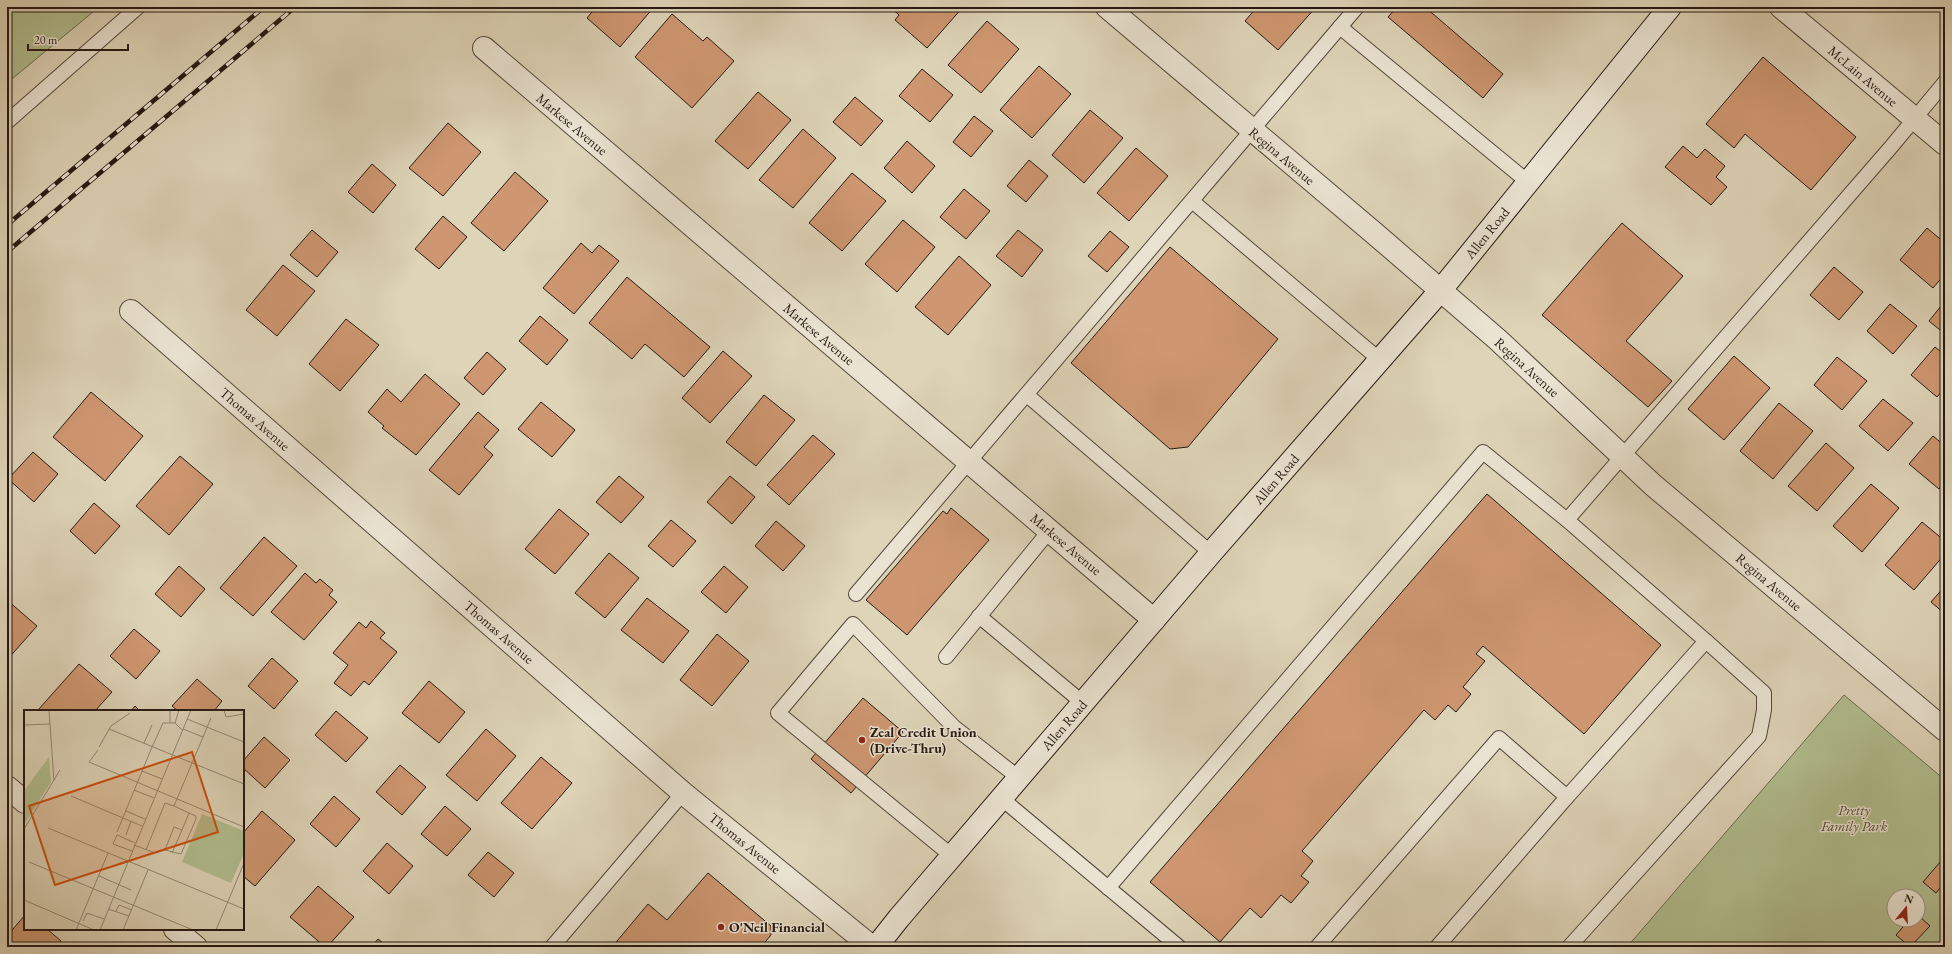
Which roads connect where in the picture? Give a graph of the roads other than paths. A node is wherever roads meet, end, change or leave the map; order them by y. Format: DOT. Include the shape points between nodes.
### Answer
graph roads {
  1 [pos="138,7"];
  2 [pos="1106,7"];
  3 [pos="1357,7"];
  4 [pos="1670,7"];
  5 [pos="1781,7"];
  6 [pos="1340,27"];
  7 [pos="484,48"];
  8 [pos="1945,82"];
  9 [pos="1915,119"];
  10 [pos="7,122"];
  11 [pos="1252,131"];
  12 [pos="1945,144"];
  13 [pos="1528,182"];
  14 [pos="1192,201"];
  15 [pos="1440,291"];
  16 [pos="131,311"];
  17 [pos="1380,360"];
  18 [pos="1026,395"];
  19 [pos="1623,456"];
  20 [pos="969,462"];
  21 [pos="1567,520"];
  22 [pos="1050,530"];
  23 [pos="1212,553"];
  24 [pos="856,594"];
  25 [pos="979,616"];
  26 [pos="1154,620"];
  27 [pos="1706,641"];
  28 [pos="946,658"];
  29 [pos="1083,703"];
  30 [pos="1945,730"];
  31 [pos="1019,778"];
  32 [pos="7,787"];
  33 [pos="683,793"];
  34 [pos="1567,797"];
  35 [pos="1001,798"];
  36 [pos="24,801"];
  37 [pos="952,856"];
  38 [pos="1108,888"];
  39 [pos="176,930"];
  40 [pos="196,947"];
  41 [pos="552,947"];
  42 [pos="872,947"];
  43 [pos="876,947"];
  44 [pos="1179,947"];
  45 [pos="1317,947"];
  46 [pos="1437,947"];
  47 [pos="1569,947"];
  1 -- 10 [label="lane"];
  2 -- 11 [label="street, Regina Avenue"];
  3 -- 6 [label="lane"];
  4 -- 13 [label="street, Allen Road"];
  5 -- 9 [label="street, McLain Avenue"];
  6 -- 11 [label="lane"];
  6 -- 13 [label="lane"];
  7 -- 20 [label="street, Markese Avenue"];
  8 -- 9 [label="lane"];
  9 -- 12 [label="street, McLain Avenue"];
  9 -- 19 [label="lane"];
  11 -- 14 [label="lane"];
  11 -- 15 [label="street, Regina Avenue"];
  13 -- 15 [label="street, Allen Road"];
  14 -- 17 [label="lane"];
  14 -- 18 [label="lane"];
  15 -- 17 [label="street, Allen Road"];
  15 -- 19 [label="street, Regina Avenue" via="1497,339"];
  16 -- 33 [label="street, Thomas Avenue"];
  17 -- 23 [label="street, Allen Road"];
  18 -- 20 [label="lane"];
  18 -- 23 [label="lane"];
  19 -- 21 [label="lane"];
  19 -- 30 [label="street, Regina Avenue" via="1653,485"];
  20 -- 22 [label="street, Markese Avenue"];
  20 -- 24 [label="lane"];
  21 -- 27 [label="lane"];
  21 -- 38 [label="lane" via="1483,452"];
  22 -- 25 [label="lane"];
  22 -- 26 [label="street, Markese Avenue"];
  23 -- 26 [label="street, Allen Road"];
  25 -- 28 [label="lane"];
  25 -- 29 [label="lane"];
  26 -- 29 [label="street, Allen Road"];
  27 -- 34 [label="lane"];
  27 -- 47 [label="lane" via="1764,693 1759,736"];
  29 -- 31 [label="street, Allen Road"];
  31 -- 35 [label="street, Allen Road"];
  31 -- 37 [label="lane" via="954,727 853,624 778,713"];
  32 -- 36 [label="street"];
  33 -- 41 [label="lane"];
  33 -- 42 [label="street, Thomas Avenue"];
  34 -- 45 [label="lane" via="1498,738"];
  34 -- 46 [label="lane"];
  35 -- 37 [label="street, Allen Road"];
  35 -- 38 [label="lane"];
  37 -- 43 [label="street, Allen Road"];
  38 -- 44 [label="lane"];
  39 -- 40 [label="street"];
}
